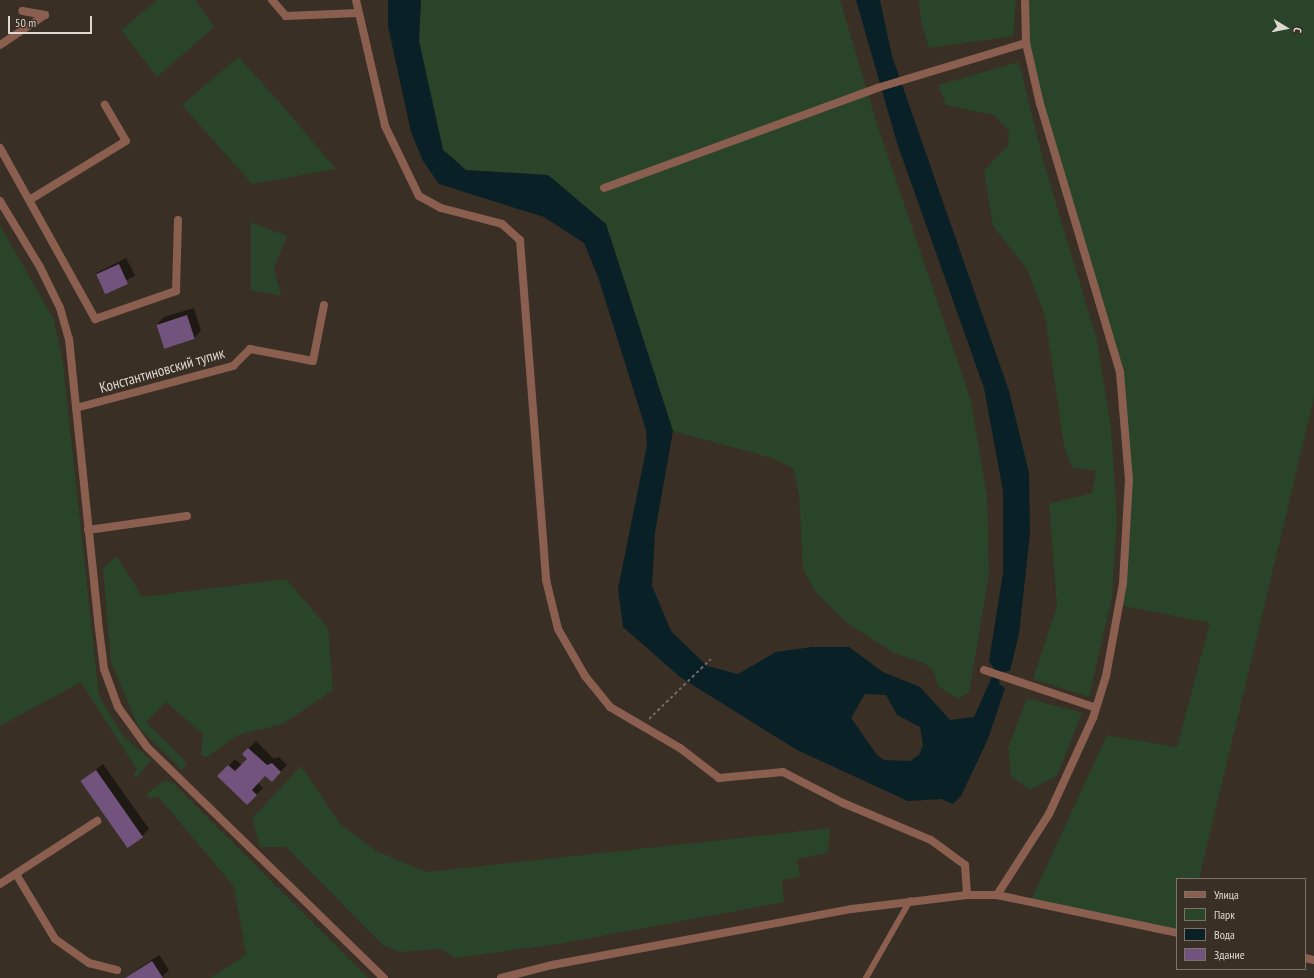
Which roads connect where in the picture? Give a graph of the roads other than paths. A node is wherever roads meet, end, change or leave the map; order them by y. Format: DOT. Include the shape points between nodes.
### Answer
graph roads {
  1 [pos="272,0"];
  2 [pos="356,0"];
  3 [pos="1025,0"];
  4 [pos="22,11"];
  5 [pos="358,13"];
  6 [pos="1026,43"];
  7 [pos="0,45"];
  8 [pos="105,105"];
  9 [pos="0,148"];
  10 [pos="604,188"];
  11 [pos="31,199"];
  12 [pos="0,201"];
  13 [pos="178,220"];
  14 [pos="324,305"];
  15 [pos="76,408"];
  16 [pos="187,516"];
  17 [pos="88,530"];
  18 [pos="984,670"];
  19 [pos="1096,708"];
  20 [pos="97,821"];
  21 [pos="16,874"];
  22 [pos="0,884"];
  23 [pos="967,894"];
  24 [pos="997,895"];
  25 [pos="910,901"];
  26 [pos="1176,933"];
  27 [pos="117,970"];
  28 [pos="384,978"];
  29 [pos="501,978"];
  30 [pos="866,978"];
  1 -- 5 [label="street" via="286,16"];
  2 -- 5 [label="street"];
  3 -- 6 [label="street"];
  4 -- 7 [label="street" via="45,15"];
  5 -- 23 [label="street" via="385,126 419,196 441,208 502,224 520,240 546,580 558,629 585,676 610,707 680,748 719,778 783,772 843,803 931,840 965,865"];
  6 -- 10 [label="street" via="877,88"];
  6 -- 19 [label="street" via="1040,104 1120,372 1127,427 1129,480 1123,583 1106,676"];
  8 -- 11 [label="street" via="126,141"];
  9 -- 11 [label="street"];
  11 -- 13 [label="street" via="96,319 176,291"];
  12 -- 15 [label="street" via="60,308 69,339"];
  14 -- 15 [label="street, Константиновский тупик" via="313,361 250,350 234,366"];
  15 -- 17 [label="street"];
  16 -- 17 [label="street"];
  17 -- 28 [label="street" via="104,669 118,707 130,726"];
  18 -- 19 [label="street"];
  19 -- 24 [label="street" via="1049,814"];
  20 -- 21 [label="street"];
  21 -- 22 [label="street"];
  21 -- 27 [label="street" via="55,939 89,963"];
  23 -- 24 [label="street"];
  23 -- 25 [label="street"];
  24 -- 26 [label="street"];
  25 -- 29 [label="street" via="552,965"];
  25 -- 30 [label="lane"];
}
